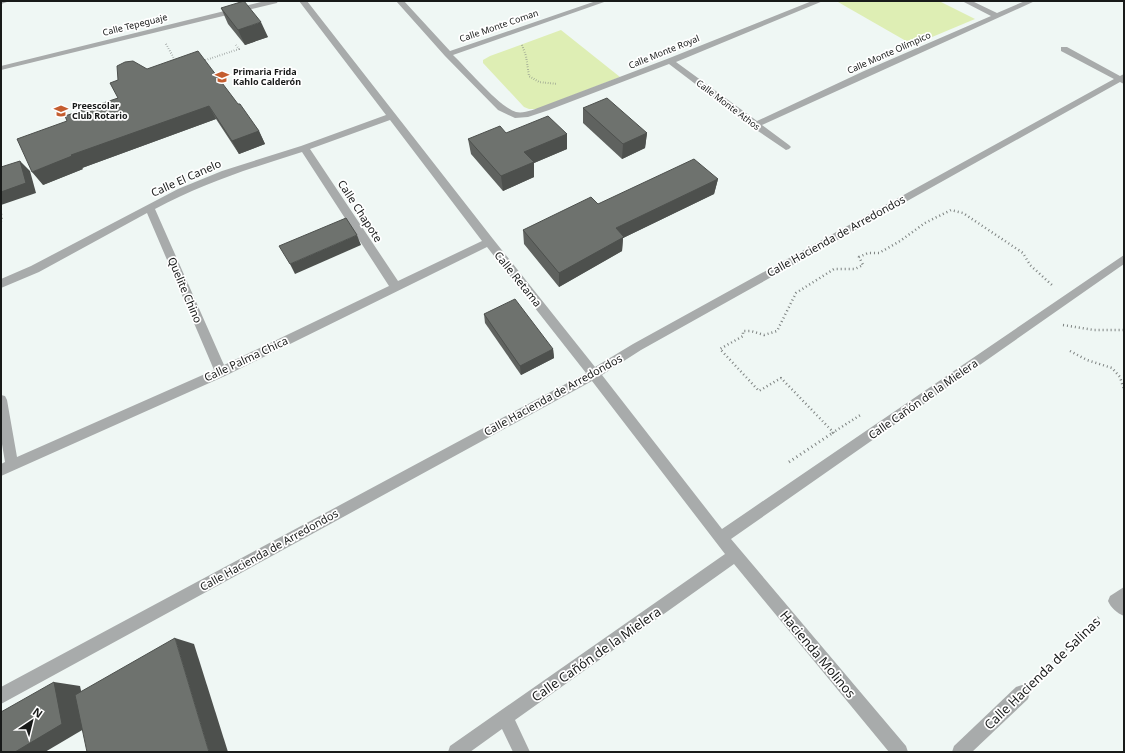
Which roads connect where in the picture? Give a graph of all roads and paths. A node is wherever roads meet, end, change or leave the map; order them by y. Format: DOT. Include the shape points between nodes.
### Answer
graph roads {
  1 [pos="6,1"];
  2 [pos="274,1"];
  3 [pos="303,1"];
  4 [pos="400,1"];
  5 [pos="603,1"];
  6 [pos="819,1"];
  7 [pos="966,1"];
  8 [pos="1031,1"];
  9 [pos="1,2"];
  10 [pos="997,16"];
  11 [pos="158,29"];
  12 [pos="528,42"];
  13 [pos="234,44"];
  14 [pos="1064,49"];
  15 [pos="448,54"];
  16 [pos="670,61"];
  17 [pos="205,64"];
  18 [pos="178,66"];
  19 [pos="1,68"];
  20 [pos="1123,79"];
  21 [pos="559,84"];
  22 [pos="391,116"];
  23 [pos="755,125"];
  24 [pos="786,147"];
  25 [pos="304,148"];
  26 [pos="150,208"];
  27 [pos="1,214"];
  28 [pos="2,222"];
  29 [pos="489,242"];
  30 [pos="1124,259"];
  31 [pos="1,284"];
  32 [pos="1054,286"];
  33 [pos="396,288"];
  34 [pos="1041,317"];
  35 [pos="1124,330"];
  36 [pos="1070,351"];
  37 [pos="221,372"];
  38 [pos="594,374"];
  39 [pos="1124,390"];
  40 [pos="1,400"];
  41 [pos="834,433"];
  42 [pos="6,468"];
  43 [pos="721,538"];
  44 [pos="735,555"];
  45 [pos="1121,601"];
  46 [pos="1022,693"];
  47 [pos="1,696"];
  48 [pos="506,718"];
  49 [pos="456,752"];
  50 [pos="522,752"];
  51 [pos="900,752"];
  52 [pos="960,752"];
  1 -- 9 [label="street"];
  2 -- 11 [label="street, Calle Tepeguaje"];
  3 -- 22 [label="street, Calle Retama"];
  4 -- 15 [label="street"];
  5 -- 15 [label="street, Calle Monte Coman"];
  6 -- 16 [label="street, Calle Monte Royal"];
  7 -- 10 [label="street"];
  8 -- 10 [label="street, Calle Monte Olímpico"];
  10 -- 23 [label="street, Calle Monte Olímpico"];
  11 -- 18 [label="path"];
  11 -- 19 [label="street, Calle Tepeguaje"];
  12 -- 21 [label="path" via="521,44 528,60 529,76 539,82"];
  13 -- 17 [label="path" via="239,49 203,61"];
  14 -- 20 [label="street"];
  15 -- 16 [label="street, Calle Monte Royal" via="501,108 515,115 546,108"];
  16 -- 23 [label="street, Calle Monte Athos"];
  20 -- 38 [label="street, Calle Hacienda de Arredondos" via="637,346"];
  22 -- 25 [label="street, Calle El Canelo"];
  22 -- 29 [label="street, Calle Retama"];
  23 -- 24 [label="street, Calle Monte Athos"];
  25 -- 26 [label="street, Calle El Canelo" via="206,180"];
  25 -- 33 [label="street, Calle Chapote"];
  26 -- 31 [label="street, Calle El Canelo" via="35,269"];
  26 -- 37 [label="street, Quelite Chino"];
  27 -- 28 [label="path"];
  29 -- 33 [label="street, Calle Palma Chica"];
  29 -- 38 [label="street, Calle Retama"];
  30 -- 34 [label="street, Calle Cañón de la Mielera"];
  32 -- 41 [label="path" via="1030,265 1023,253 989,228 963,213 951,210 925,222 880,253 859,256 862,265 855,269 834,269 796,293 777,331 764,335 743,331 743,336 720,349 759,391 781,378"];
  33 -- 37 [label="street, Calle Palma Chica"];
  34 -- 35 [label="path" via="1065,325 1094,330"];
  34 -- 43 [label="street, Calle Cañón de la Mielera"];
  36 -- 39 [label="path" via="1112,368 1120,377"];
  37 -- 42 [label="street, Calle Palma Chica"];
  38 -- 43 [label="street, Calle Retama"];
  38 -- 47 [label="street, Calle Hacienda de Arredondos"];
  40 -- 42 [label="street"];
  43 -- 44 [label="street, Calle Retama"];
  44 -- 48 [label="street, Calle Cañón de la Mielera"];
  44 -- 51 [label="street, Hacienda Molinos"];
  45 -- 46 [label="path, Calle Hacienda de Salinas"];
  46 -- 52 [label="street, Calle Hacienda de Salinas"];
  48 -- 49 [label="street, Calle Cañón de la Mielera"];
  48 -- 50 [label="street"];
}
